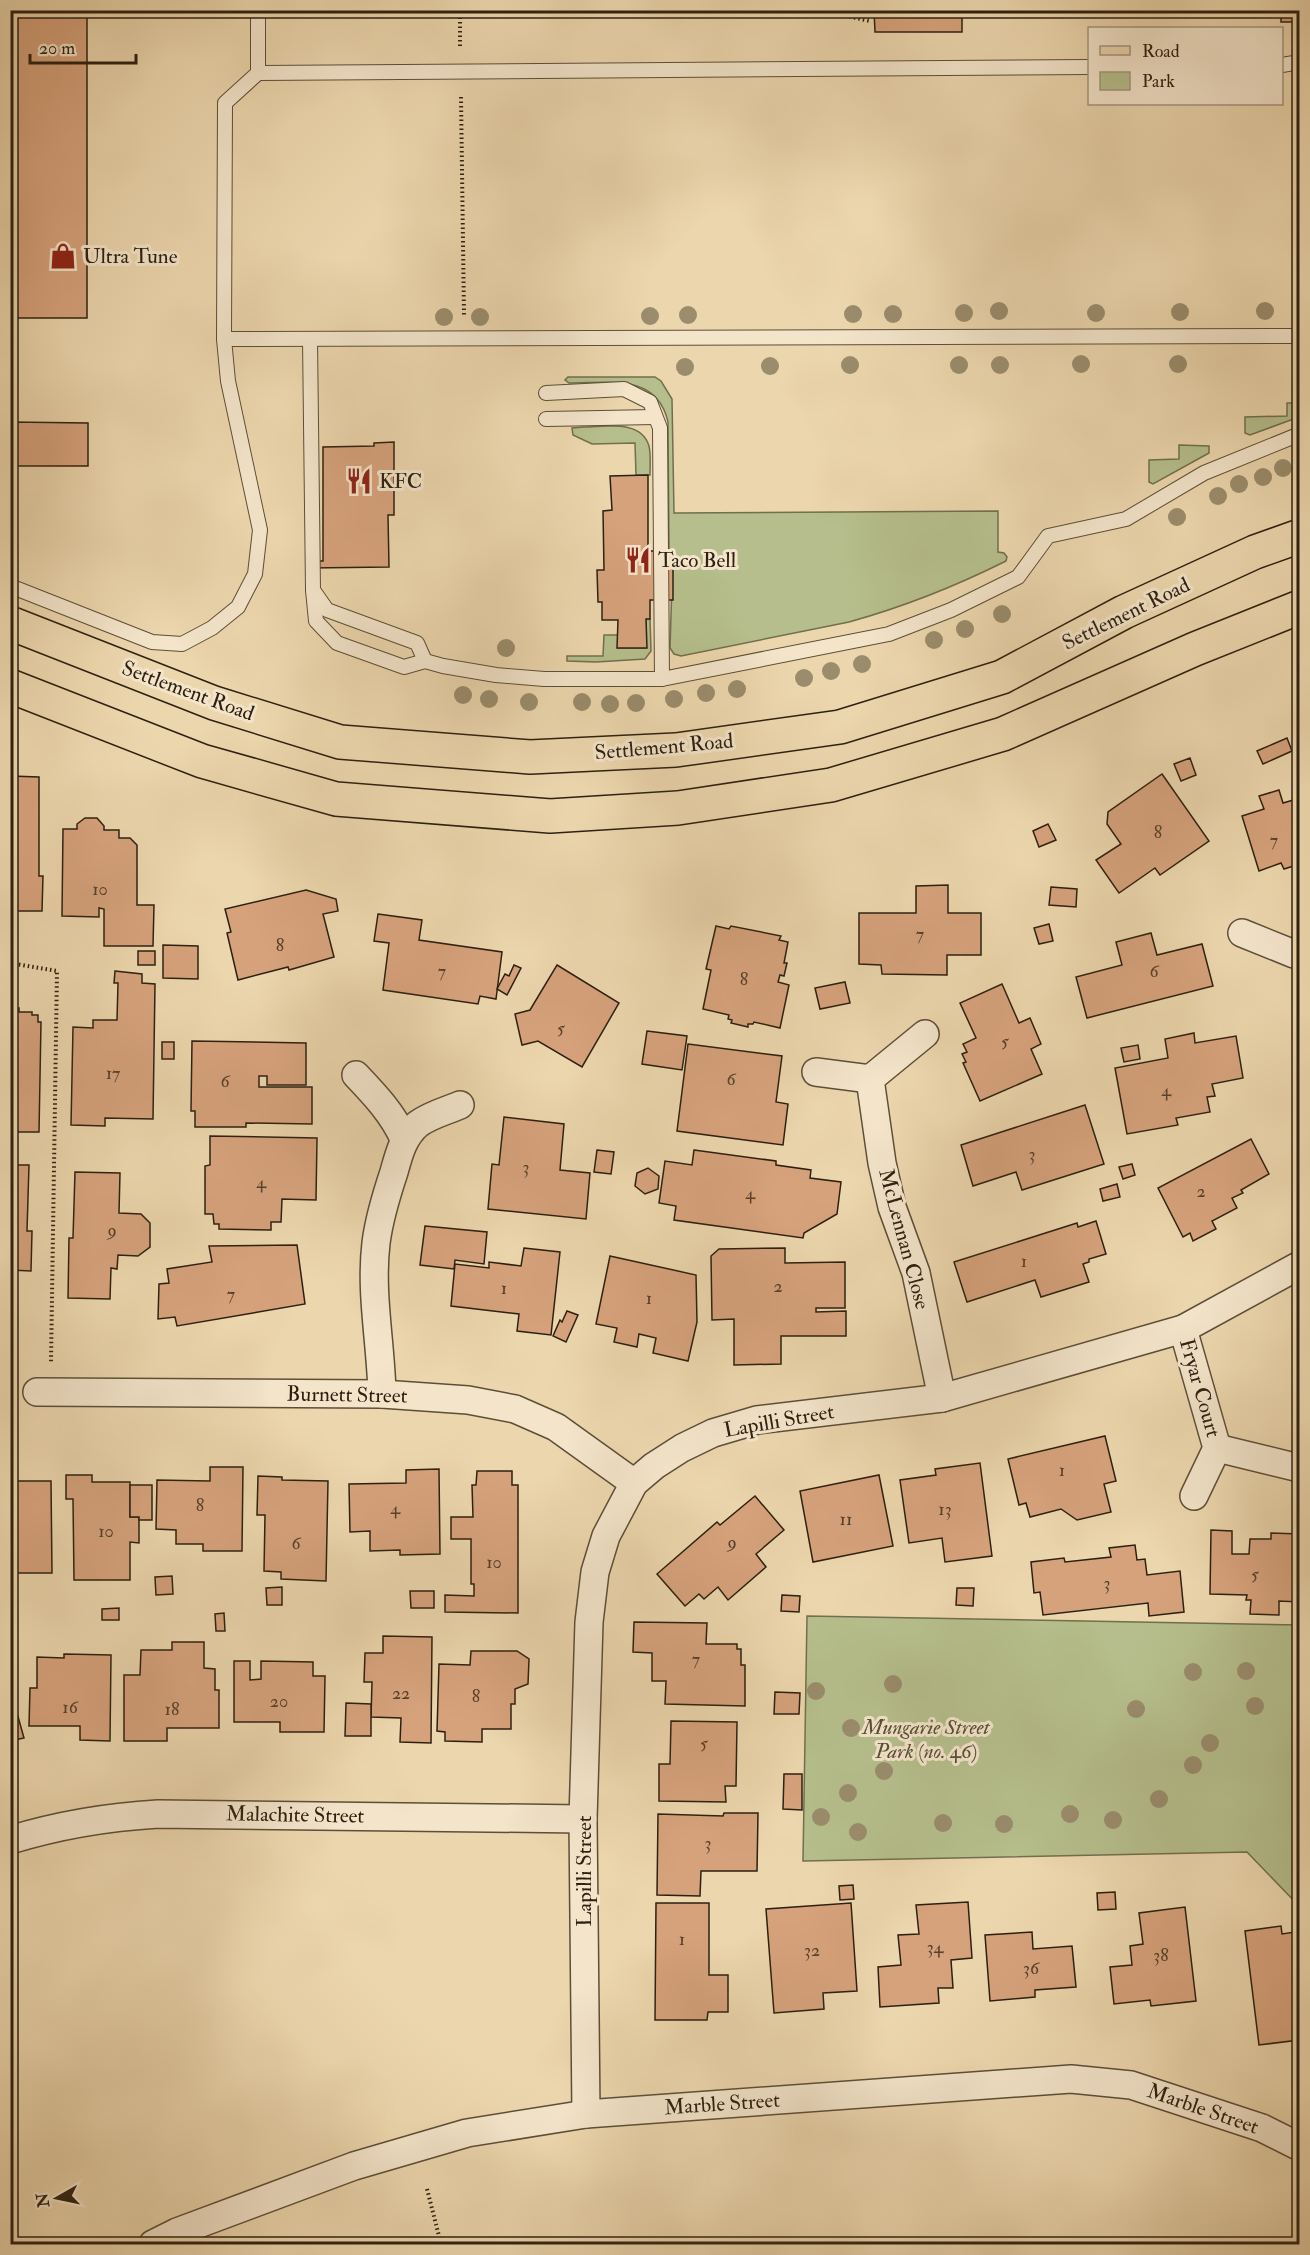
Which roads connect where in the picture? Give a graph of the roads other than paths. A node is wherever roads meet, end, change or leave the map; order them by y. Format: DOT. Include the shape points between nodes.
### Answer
graph roads {
  1 [pos="258,10"];
  2 [pos="1299,62"];
  3 [pos="1283,65"];
  4 [pos="1088,67"];
  5 [pos="258,73"];
  6 [pos="1299,336"];
  7 [pos="224,339"];
  8 [pos="310,339"];
  9 [pos="546,393"];
  10 [pos="656,417"];
  11 [pos="546,419"];
  12 [pos="1299,434"];
  13 [pos="1299,524"];
  14 [pos="1299,536"];
  15 [pos="1255,552"];
  16 [pos="10,586"];
  17 [pos="313,590"];
  18 [pos="1299,607"];
  19 [pos="10,623"];
  20 [pos="425,661"];
  21 [pos="662,679"];
  22 [pos="10,686"];
  23 [pos="1242,933"];
  24 [pos="1298,957"];
  25 [pos="925,1034"];
  26 [pos="816,1072"];
  27 [pos="356,1075"];
  28 [pos="870,1079"];
  29 [pos="460,1106"];
  30 [pos="404,1139"];
  31 [pos="1299,1265"];
  32 [pos="1183,1329"];
  33 [pos="45,1393"];
  34 [pos="381,1394"];
  35 [pos="942,1398"];
  36 [pos="1217,1448"];
  37 [pos="1299,1467"];
  38 [pos="634,1483"];
  39 [pos="1194,1496"];
  40 [pos="583,1819"];
  41 [pos="10,1840"];
  42 [pos="586,2114"];
  43 [pos="1299,2147"];
  44 [pos="153,2244"];
  1 -- 5 [label="lane"];
  2 -- 3 [label="lane"];
  4 -- 5 [label="lane"];
  5 -- 7 [label="lane" via="225,103"];
  6 -- 8 [label="lane"];
  7 -- 8 [label="lane"];
  7 -- 16 [label="lane" via="228,381 260,530 255,574 238,607 212,628 182,644 152,642"];
  8 -- 17 [label="lane"];
  9 -- 10 [label="lane" via="624,389 650,402"];
  10 -- 11 [label="lane"];
  10 -- 21 [label="lane" via="660,428"];
  12 -- 21 [label="lane" via="1204,473 1126,519 1048,536 1018,577 900,630"];
  13 -- 15 [label="lane"];
  14 -- 15 [label="main road, Settlement Road"];
  15 -- 19 [label="main road, Settlement Road" via="1124,612 1002,676 840,727 676,750 530,757 340,742 214,703"];
  17 -- 20 [label="lane" via="327,610 417,643"];
  17 -- 20 [label="lane" via="316,621 337,643 404,667"];
  18 -- 22 [label="main road" via="1003,734 831,785 666,809 550,816 336,800 202,761"];
  20 -- 21 [label="lane" via="496,675 544,679"];
  23 -- 24 [label="street"];
  25 -- 28 [label="street"];
  26 -- 28 [label="street"];
  27 -- 30 [label="street" via="386,1108"];
  28 -- 35 [label="street, McLennan Close" via="882,1163 892,1207 916,1274"];
  29 -- 30 [label="street" via="428,1118"];
  30 -- 34 [label="street" via="380,1216 376,1245"];
  31 -- 32 [label="street, Lapilli Street"];
  32 -- 35 [label="street, Lapilli Street"];
  32 -- 36 [label="street, Fryar Court"];
  33 -- 34 [label="street, Burnett Street"];
  34 -- 38 [label="street, Burnett Street" via="468,1400 514,1408 556,1426"];
  35 -- 38 [label="street, Lapilli Street" via="757,1420 713,1432 654,1466"];
  36 -- 37 [label="street, Fryar Court"];
  36 -- 39 [label="street, Fryar Court"];
  38 -- 40 [label="street, Lapilli Street" via="606,1536 595,1572 589,1622"];
  40 -- 41 [label="street, Malachite Street" via="158,1814 113,1816 48,1828"];
  40 -- 42 [label="street, Lapilli Street"];
  42 -- 43 [label="street, Marble Street" via="1071,2079 1131,2085 1262,2128"];
  42 -- 44 [label="street, Marble Street" via="467,2133 354,2166"];
}
